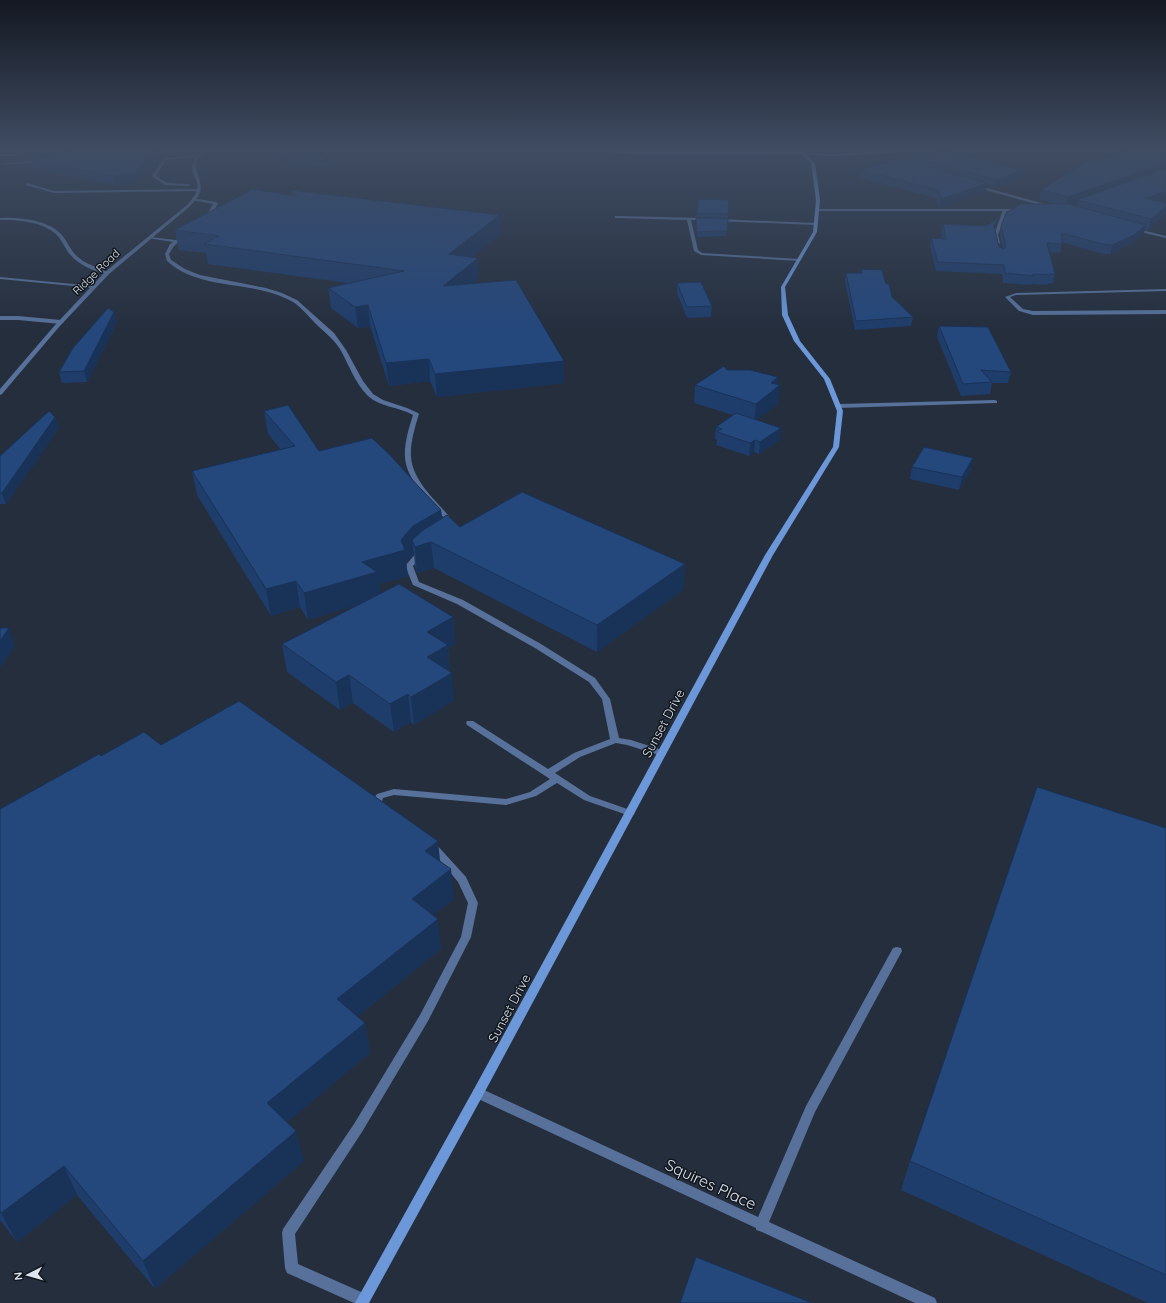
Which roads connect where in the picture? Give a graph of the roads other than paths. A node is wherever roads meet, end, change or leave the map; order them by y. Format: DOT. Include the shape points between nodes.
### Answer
graph roads {
  1 [pos="817,210"];
  2 [pos="1005,210"];
  3 [pos="182,211"];
  4 [pos="212,211"];
  5 [pos="617,217"];
  6 [pos="0,219"];
  7 [pos="689,219"];
  8 [pos="200,223"];
  9 [pos="816,224"];
  10 [pos="1130,228"];
  11 [pos="189,232"];
  12 [pos="1166,237"];
  13 [pos="150,238"];
  14 [pos="177,241"];
  15 [pos="999,249"];
  16 [pos="799,260"];
  17 [pos="107,273"];
  18 [pos="0,278"];
  19 [pos="94,287"];
  20 [pos="1166,290"];
  21 [pos="1166,312"];
  22 [pos="0,318"];
  23 [pos="61,322"];
  24 [pos="0,393"];
  25 [pos="995,402"];
  26 [pos="838,406"];
  27 [pos="450,531"];
  28 [pos="427,550"];
  29 [pos="470,724"];
  30 [pos="615,740"];
  31 [pos="662,753"];
  32 [pos="552,776"];
  33 [pos="630,813"];
  34 [pos="388,816"];
  35 [pos="424,839"];
  36 [pos="897,951"];
  37 [pos="478,1093"];
  38 [pos="761,1226"];
  39 [pos="362,1302"];
  40 [pos="930,1303"];
  1 -- 9 [label="main road, Sunset Drive"];
  2 -- 15 [label="street" via="996,235"];
  3 -- 13 [label="street, Ridge Road"];
  4 -- 8 [label="street"];
  5 -- 7 [label="street"];
  6 -- 17 [label="street" via="34,221 57,233 73,255 93,269"];
  7 -- 9 [label="street"];
  7 -- 16 [label="street" via="696,251 701,254"];
  9 -- 16 [label="main road, Sunset Drive" via="815,232"];
  10 -- 12 [label="street"];
  11 -- 14 [label="street"];
  13 -- 14 [label="street"];
  13 -- 17 [label="street, Ridge Road"];
  14 -- 27 [label="street" via="167,254 168,261 177,268 212,280 281,293 297,302 333,335 372,396 416,414 408,458 416,481 452,524"];
  16 -- 26 [label="main road, Sunset Drive" via="783,286 785,315 797,341 827,379"];
  17 -- 19 [label="street, Ridge Road"];
  18 -- 19 [label="street"];
  19 -- 23 [label="street, Ridge Road"];
  20 -- 21 [label="street" via="1016,294 1007,297 1021,310 1033,313"];
  22 -- 23 [label="street"];
  23 -- 24 [label="street, Ridge Road"];
  25 -- 26 [label="street"];
  26 -- 31 [label="main road, Sunset Drive" via="840,411 836,447 769,555"];
  28 -- 30 [label="street" via="409,566 416,583 460,602 592,680 606,699"];
  29 -- 32 [label="street"];
  30 -- 31 [label="street"];
  30 -- 32 [label="street" via="577,756"];
  31 -- 33 [label="main road, Sunset Drive"];
  32 -- 33 [label="street" via="587,798"];
  32 -- 34 [label="street" via="533,794 506,802 386,793 377,801"];
  33 -- 37 [label="main road, Sunset Drive"];
  35 -- 39 [label="street" via="462,880 472,903 466,937 424,1018 362,1121 288,1233 292,1268"];
  36 -- 38 [label="street" via="810,1110"];
  37 -- 38 [label="street, Squires Place"];
  37 -- 39 [label="main road, Sunset Drive"];
  38 -- 40 [label="street, Squires Place"];
}
